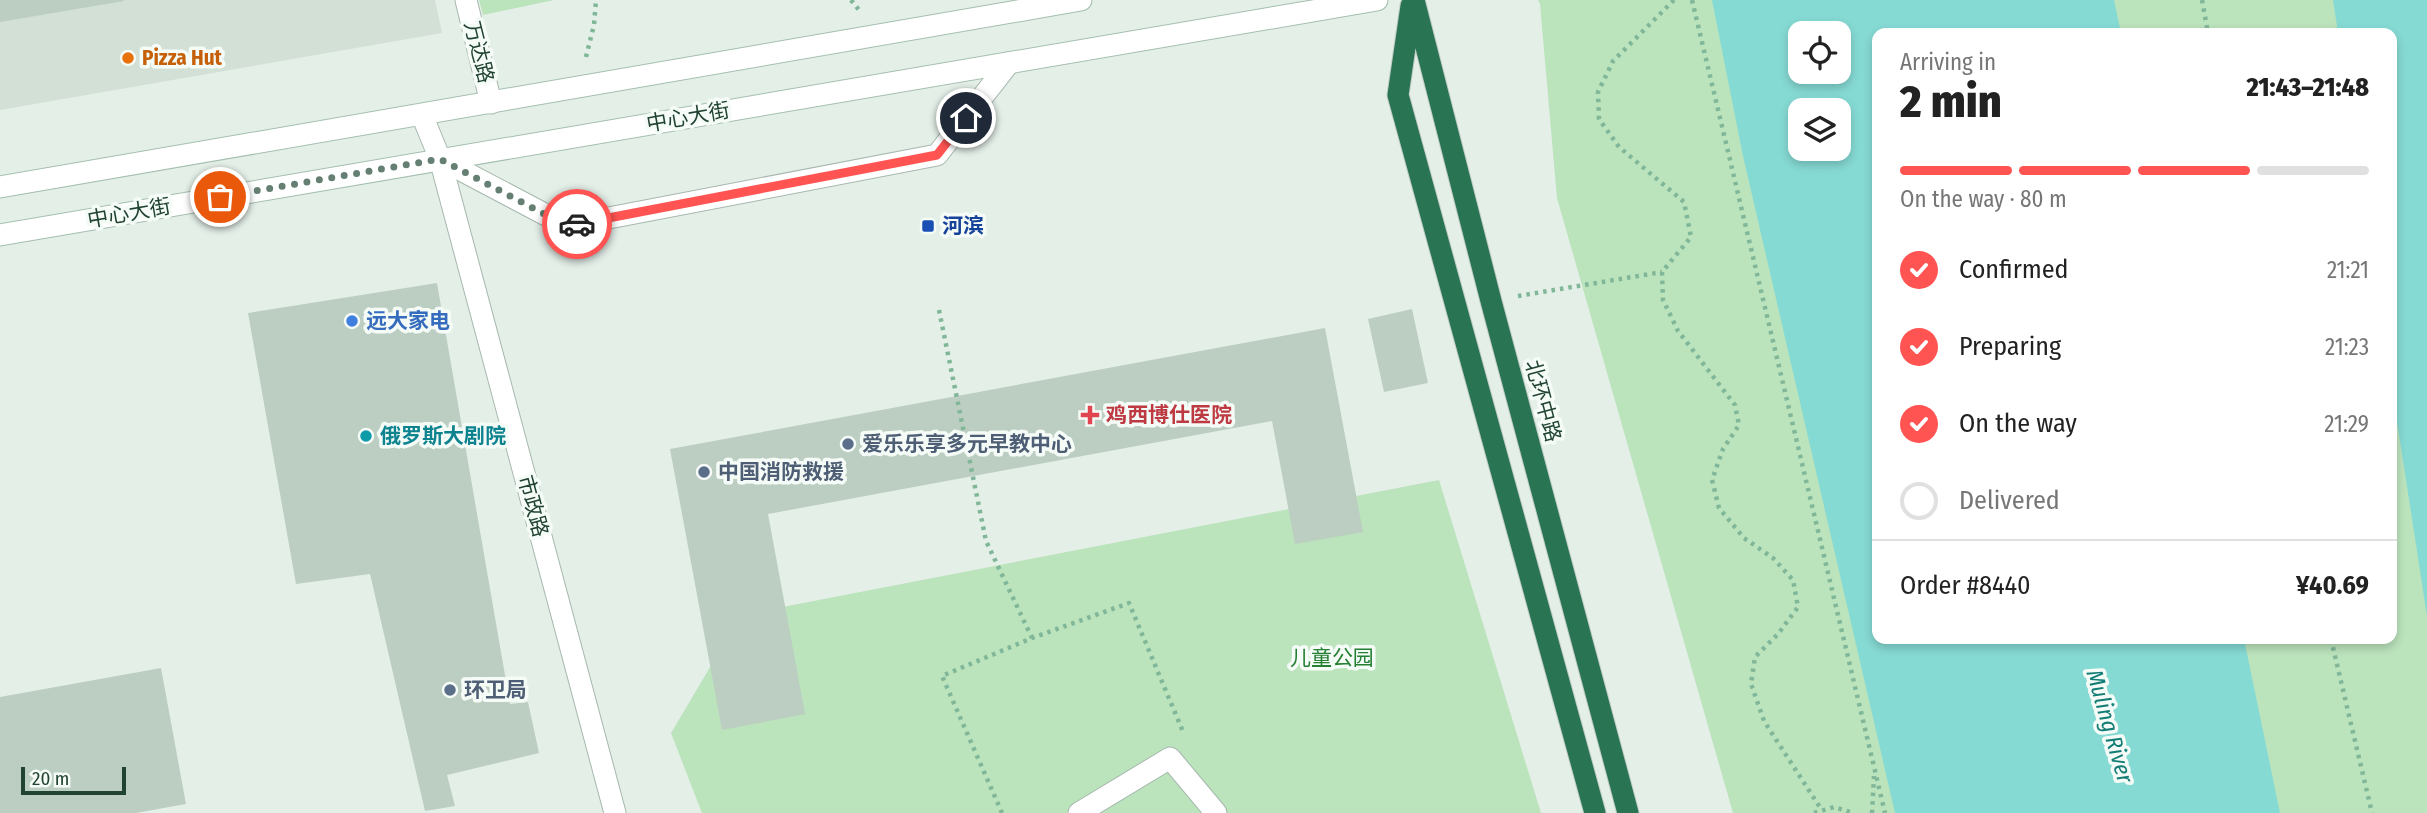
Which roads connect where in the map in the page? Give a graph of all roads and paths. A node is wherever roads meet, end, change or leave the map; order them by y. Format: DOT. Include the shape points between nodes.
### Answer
graph roads {
  1 [pos="466,0"];
  2 [pos="596,0"];
  3 [pos="1081,0"];
  4 [pos="1377,0"];
  5 [pos="1413,0"];
  6 [pos="1674,0"];
  7 [pos="1692,0"];
  8 [pos="2202,0"];
  9 [pos="2207,28"];
  10 [pos="1009,63"];
  11 [pos="577,88"];
  12 [pos="491,103"];
  13 [pos="422,115"];
  14 [pos="440,159"];
  15 [pos="0,187"];
  16 [pos="0,235"];
  17 [pos="1662,272"];
  18 [pos="1491,301"];
  19 [pos="940,310"];
  20 [pos="1032,638"];
  21 [pos="2332,644"];
  22 [pos="1172,760"];
  23 [pos="1874,768"];
  24 [pos="1821,809"];
  25 [pos="615,813"];
  26 [pos="1002,813"];
  27 [pos="1079,813"];
  28 [pos="1216,813"];
  29 [pos="1595,813"];
  30 [pos="1628,813"];
  31 [pos="1814,813"];
  32 [pos="1853,813"];
  33 [pos="1872,813"];
  34 [pos="1885,813"];
  35 [pos="2372,813"];
  1 -- 12 [label="main road, 万达路"];
  2 -- 11 [label="path"];
  3 -- 11 [label="main road"];
  4 -- 10 [label="main road, 中心大街"];
  5 -- 18 [label="highway, 北环中路"];
  5 -- 29 [label="highway, 北环中路" via="1398,95"];
  6 -- 17 [label="path" via="1613,61 1598,92 1599,120 1619,147 1684,202 1691,237"];
  7 -- 23 [label="path"];
  8 -- 9 [label="path"];
  10 -- 14 [label="main road, 中心大街"];
  10 -- 14 [label="main road" via="937,155 567,226"];
  11 -- 12 [label="main road"];
  12 -- 13 [label="main road"];
  13 -- 14 [label="main road, 市政路"];
  13 -- 15 [label="main road"];
  14 -- 16 [label="main road, 中心大街"];
  14 -- 25 [label="main road, 市政路"];
  17 -- 18 [label="path"];
  17 -- 24 [label="path" via="1662,300 1678,331 1735,405 1739,425 1723,449 1712,480 1719,508 1744,538 1793,579 1798,607 1755,657 1751,684 1764,721"];
  18 -- 30 [label="highway, 北环中路"];
  19 -- 20 [label="path" via="986,541"];
  20 -- 22 [label="path" via="1129,603 1184,734"];
  20 -- 26 [label="path" via="942,676"];
  21 -- 35 [label="path"];
  22 -- 27 [label="main road"];
  22 -- 28 [label="main road"];
  23 -- 33 [label="path"];
  23 -- 34 [label="path"];
  24 -- 31 [label="path"];
  24 -- 32 [label="path" via="1834,807"];
}
